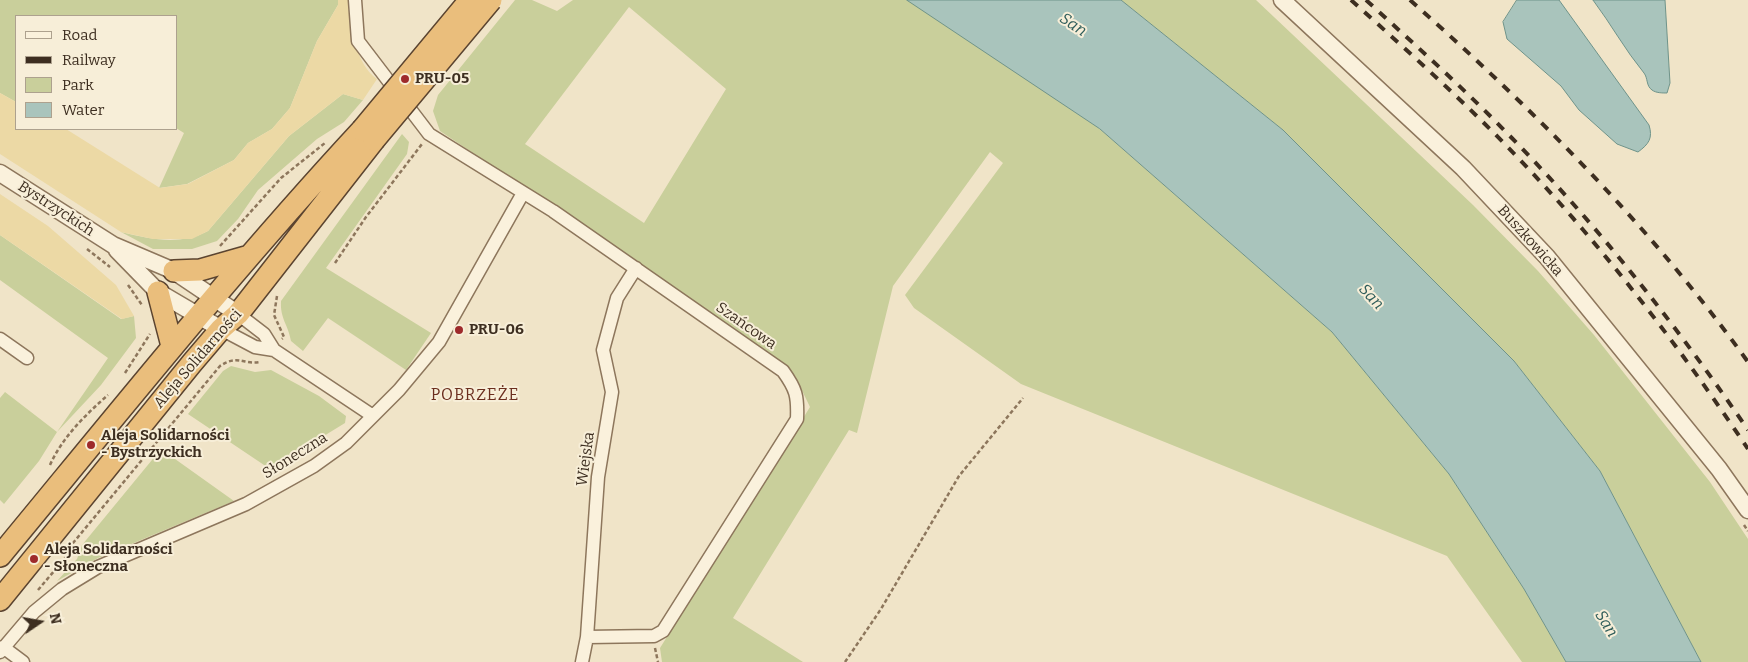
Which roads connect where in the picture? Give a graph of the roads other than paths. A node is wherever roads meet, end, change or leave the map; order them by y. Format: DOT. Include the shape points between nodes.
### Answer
graph roads {
  1 [pos="355,0"];
  2 [pos="470,0"];
  3 [pos="491,0"];
  4 [pos="1282,0"];
  5 [pos="368,135"];
  6 [pos="0,172"];
  7 [pos="523,193"];
  8 [pos="112,245"];
  9 [pos="249,256"];
  10 [pos="636,268"];
  11 [pos="174,271"];
  12 [pos="158,292"];
  13 [pos="214,298"];
  14 [pos="238,314"];
  15 [pos="199,315"];
  16 [pos="221,329"];
  17 [pos="0,339"];
  18 [pos="172,346"];
  19 [pos="274,350"];
  20 [pos="27,358"];
  21 [pos="373,416"];
  22 [pos="1745,516"];
  23 [pos="0,556"];
  24 [pos="0,600"];
  25 [pos="588,637"];
  26 [pos="2,649"];
  27 [pos="24,662"];
  28 [pos="582,662"];
  1 -- 7 [label="street, Szańcowa" via="358,41 429,134"];
  2 -- 5 [label="highway, bridge"];
  3 -- 5 [label="highway, bridge"];
  4 -- 22 [label="street, Buszkowicka" via="1463,168 1547,257 1719,469"];
  5 -- 9 [label="highway, Aleja Solidarności"];
  5 -- 14 [label="highway, Aleja Solidarności"];
  6 -- 8 [label="street, Bystrzyckich"];
  7 -- 10 [label="street, Szańcowa"];
  7 -- 21 [label="street, Słoneczna" via="439,342"];
  8 -- 11 [label="street"];
  8 -- 12 [label="street"];
  9 -- 11 [label="highway" via="200,270"];
  9 -- 13 [label="highway, Aleja Solidarności"];
  10 -- 25 [label="street, Wiejska" via="617,298 603,350 612,392 598,478"];
  10 -- 25 [label="street, Szańcowa" via="783,371 795,387 797,419 663,631 654,636"];
  11 -- 13 [label="street"];
  12 -- 15 [label="street"];
  12 -- 18 [label="highway"];
  13 -- 14 [label="street"];
  13 -- 15 [label="highway, Aleja Solidarności"];
  14 -- 16 [label="highway, Aleja Solidarności"];
  14 -- 19 [label="street" via="264,334"];
  15 -- 16 [label="street"];
  15 -- 18 [label="highway, Aleja Solidarności"];
  16 -- 19 [label="street" via="255,347"];
  16 -- 24 [label="highway, Aleja Solidarności"];
  17 -- 20 [label="street"];
  18 -- 23 [label="highway, Aleja Solidarności"];
  19 -- 21 [label="street"];
  21 -- 26 [label="street, Słoneczna" via="346,443 279,487 98,567 62,589 34,612"];
  25 -- 28 [label="street, Wiejska"];
  26 -- 27 [label="street"];
}
